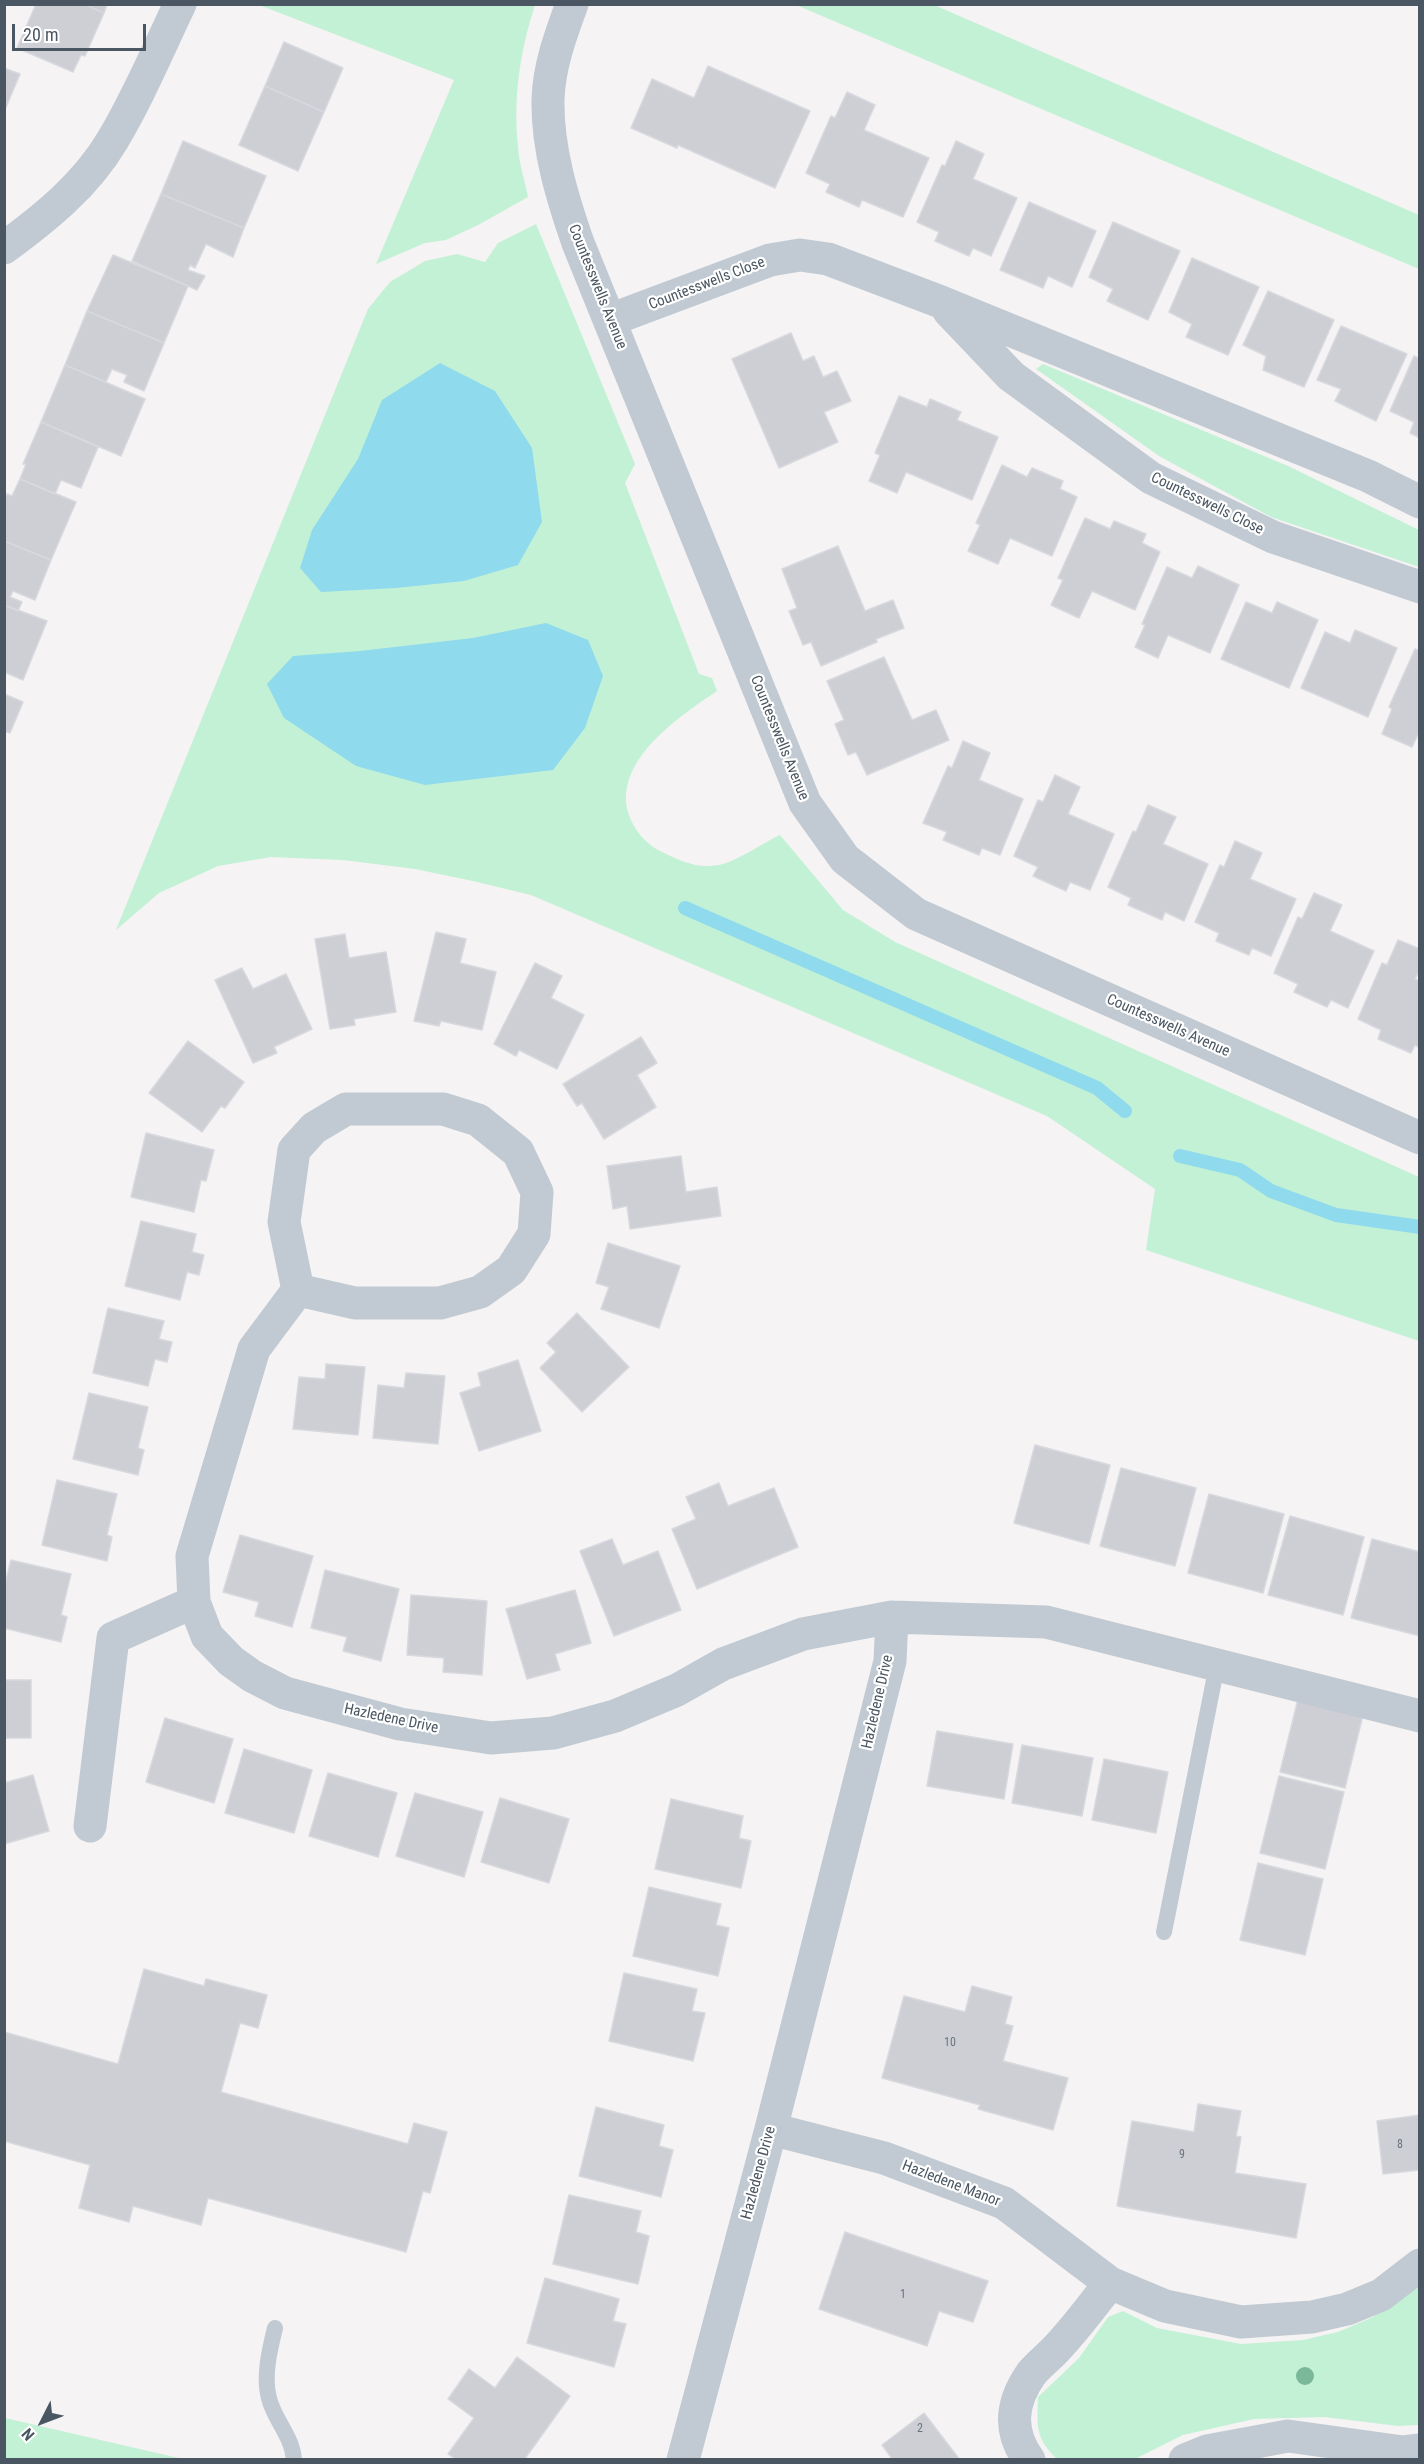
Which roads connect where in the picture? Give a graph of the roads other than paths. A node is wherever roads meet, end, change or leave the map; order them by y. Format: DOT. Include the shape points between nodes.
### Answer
graph roads {
  1 [pos="180,4"];
  2 [pos="572,4"];
  3 [pos="4,248"];
  4 [pos="941,302"];
  5 [pos="610,320"];
  6 [pos="1419,502"];
  7 [pos="1419,587"];
  8 [pos="1419,1138"];
  9 [pos="298,1290"];
  10 [pos="194,1602"];
  11 [pos="892,1617"];
  12 [pos="1217,1665"];
  13 [pos="1419,1716"];
  14 [pos="90,1826"];
  15 [pos="1164,1932"];
  16 [pos="771,2129"];
  17 [pos="1419,2265"];
  18 [pos="1110,2283"];
  19 [pos="275,2328"];
  20 [pos="1419,2450"];
  21 [pos="294,2460"];
  22 [pos="683,2460"];
  23 [pos="1029,2460"];
  24 [pos="1185,2460"];
  1 -- 3 [label="street" via="112,142 76,188"];
  2 -- 5 [label="street, Countesswells Avenue" via="557,46 548,98 551,137 562,198"];
  4 -- 5 [label="street, Countesswells Close" via="828,259 800,255 770,260"];
  4 -- 6 [label="street, Countesswells Close" via="1368,476"];
  4 -- 7 [label="street, Countesswells Close" via="1011,376 1151,478 1273,537"];
  5 -- 8 [label="street, Countesswells Avenue" via="805,803 845,859 916,914"];
  9 -- 9 [label="street" via="355,1303 440,1304 480,1292 511,1270 534,1234 537,1192 518,1152 478,1120 443,1109 346,1109 314,1128 294,1150 285,1222"];
  9 -- 10 [label="street" via="254,1349 192,1556"];
  10 -- 11 [label="street, Hazledene Drive" via="207,1636 231,1661 285,1693 400,1724 490,1738 553,1733 615,1716 677,1690 723,1664 803,1634"];
  10 -- 14 [label="street" via="113,1638"];
  11 -- 12 [label="street" via="1046,1622"];
  11 -- 16 [label="street, Hazledene Drive" via="890,1661"];
  12 -- 13 [label="street"];
  12 -- 15 [label="lane"];
  16 -- 18 [label="street, Hazledene Manor" via="884,2158 1004,2203"];
  16 -- 22 [label="street, Hazledene Drive"];
  17 -- 18 [label="street, Hazledene Manor" via="1381,2295 1347,2309 1312,2317 1241,2322 1165,2306"];
  18 -- 23 [label="street" via="1058,2348 1031,2374 1014,2404 1019,2446"];
  19 -- 21 [label="lane" via="268,2356 269,2398 289,2438"];
  20 -- 24 [label="street" via="1403,2452 1288,2436 1207,2451"];
}
